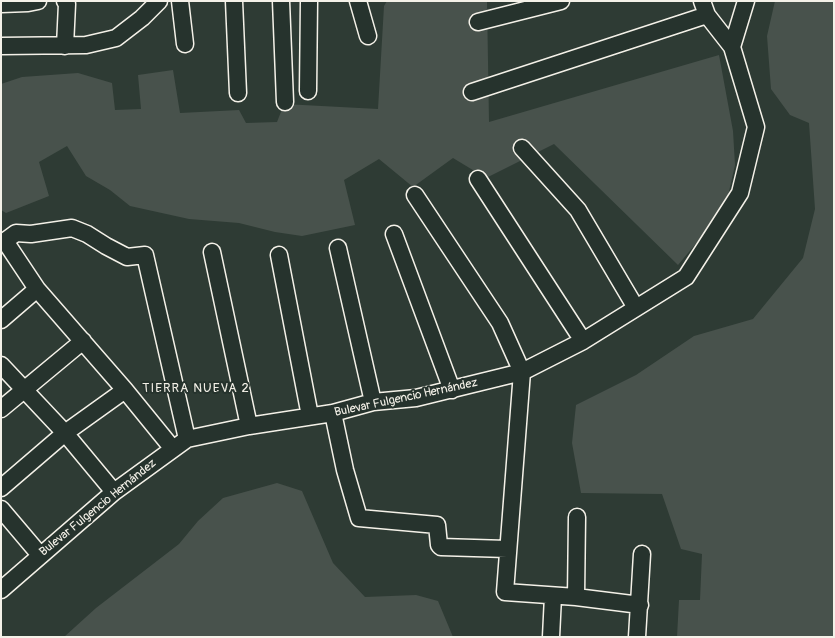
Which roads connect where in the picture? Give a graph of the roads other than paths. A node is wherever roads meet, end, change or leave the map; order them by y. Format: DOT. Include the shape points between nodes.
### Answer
graph roads {
  1 [pos="38,1"];
  2 [pos="65,1"];
  3 [pos="159,1"];
  4 [pos="180,1"];
  5 [pos="234,1"];
  6 [pos="281,1"];
  7 [pos="309,1"];
  8 [pos="358,1"];
  9 [pos="561,1"];
  10 [pos="746,1"];
  11 [pos="1,4"];
  12 [pos="704,8"];
  13 [pos="478,22"];
  14 [pos="368,36"];
  15 [pos="185,44"];
  16 [pos="1,46"];
  17 [pos="65,46"];
  18 [pos="732,47"];
  19 [pos="308,91"];
  20 [pos="472,92"];
  21 [pos="238,93"];
  22 [pos="285,102"];
  23 [pos="522,148"];
  24 [pos="478,179"];
  25 [pos="415,195"];
  26 [pos="394,234"];
  27 [pos="338,248"];
  28 [pos="212,252"];
  29 [pos="278,255"];
  30 [pos="36,289"];
  31 [pos="636,308"];
  32 [pos="1,320"];
  33 [pos="83,341"];
  34 [pos="583,341"];
  35 [pos="1,365"];
  36 [pos="522,372"];
  37 [pos="24,389"];
  38 [pos="125,390"];
  39 [pos="452,390"];
  40 [pos="373,402"];
  41 [pos="1,409"];
  42 [pos="333,413"];
  43 [pos="310,416"];
  44 [pos="249,426"];
  45 [pos="65,433"];
  46 [pos="187,439"];
  47 [pos="172,449"];
  48 [pos="1,488"];
  49 [pos="114,492"];
  50 [pos="1,509"];
  51 [pos="577,517"];
  52 [pos="507,549"];
  53 [pos="642,554"];
  54 [pos="40,555"];
  55 [pos="1,590"];
  56 [pos="553,596"];
  57 [pos="576,597"];
  58 [pos="640,605"];
  59 [pos="551,637"];
  60 [pos="637,637"];
  1 -- 11 [label="street"];
  2 -- 17 [label="street"];
  3 -- 17 [label="street" via="116,38 86,45"];
  4 -- 15 [label="street"];
  5 -- 21 [label="street"];
  6 -- 22 [label="street"];
  7 -- 19 [label="street"];
  8 -- 14 [label="street"];
  9 -- 13 [label="street"];
  10 -- 18 [label="street"];
  12 -- 18 [label="street"];
  12 -- 20 [label="street"];
  16 -- 17 [label="street"];
  18 -- 31 [label="street, Bulevar Fulgencio Hernández" via="756,127 740,193 686,277"];
  23 -- 31 [label="street" via="578,210"];
  24 -- 34 [label="street"];
  25 -- 36 [label="street" via="500,323"];
  26 -- 39 [label="street"];
  27 -- 40 [label="street"];
  28 -- 44 [label="street"];
  29 -- 43 [label="street"];
  30 -- 32 [label="street"];
  30 -- 33 [label="street"];
  30 -- 46 [label="street" via="5,241 16,232 30,234 72,228 88,234 127,257 145,255"];
  31 -- 34 [label="street, Bulevar Fulgencio Hernández"];
  33 -- 37 [label="street"];
  33 -- 38 [label="street"];
  34 -- 36 [label="street, Bulevar Fulgencio Hernández"];
  35 -- 37 [label="street"];
  36 -- 39 [label="street, Bulevar Fulgencio Hernández"];
  36 -- 52 [label="street"];
  37 -- 41 [label="street"];
  37 -- 45 [label="street"];
  38 -- 45 [label="street"];
  38 -- 47 [label="street"];
  39 -- 40 [label="street, Bulevar Fulgencio Hernández" via="416,398"];
  40 -- 42 [label="street, Bulevar Fulgencio Hernández"];
  42 -- 43 [label="street, Bulevar Fulgencio Hernández"];
  42 -- 52 [label="street" via="345,470 359,518 438,525 441,547"];
  43 -- 44 [label="street, Bulevar Fulgencio Hernández"];
  44 -- 46 [label="street, Bulevar Fulgencio Hernández"];
  45 -- 48 [label="street"];
  45 -- 49 [label="street"];
  46 -- 47 [label="street, Bulevar Fulgencio Hernández"];
  47 -- 49 [label="street, Bulevar Fulgencio Hernández"];
  49 -- 54 [label="street, Bulevar Fulgencio Hernández"];
  50 -- 54 [label="street"];
  51 -- 57 [label="street"];
  52 -- 56 [label="street" via="505,592"];
  53 -- 58 [label="street"];
  54 -- 55 [label="street, Bulevar Fulgencio Hernández"];
  56 -- 57 [label="street"];
  56 -- 59 [label="street"];
  57 -- 58 [label="street"];
  58 -- 60 [label="street"];
}
